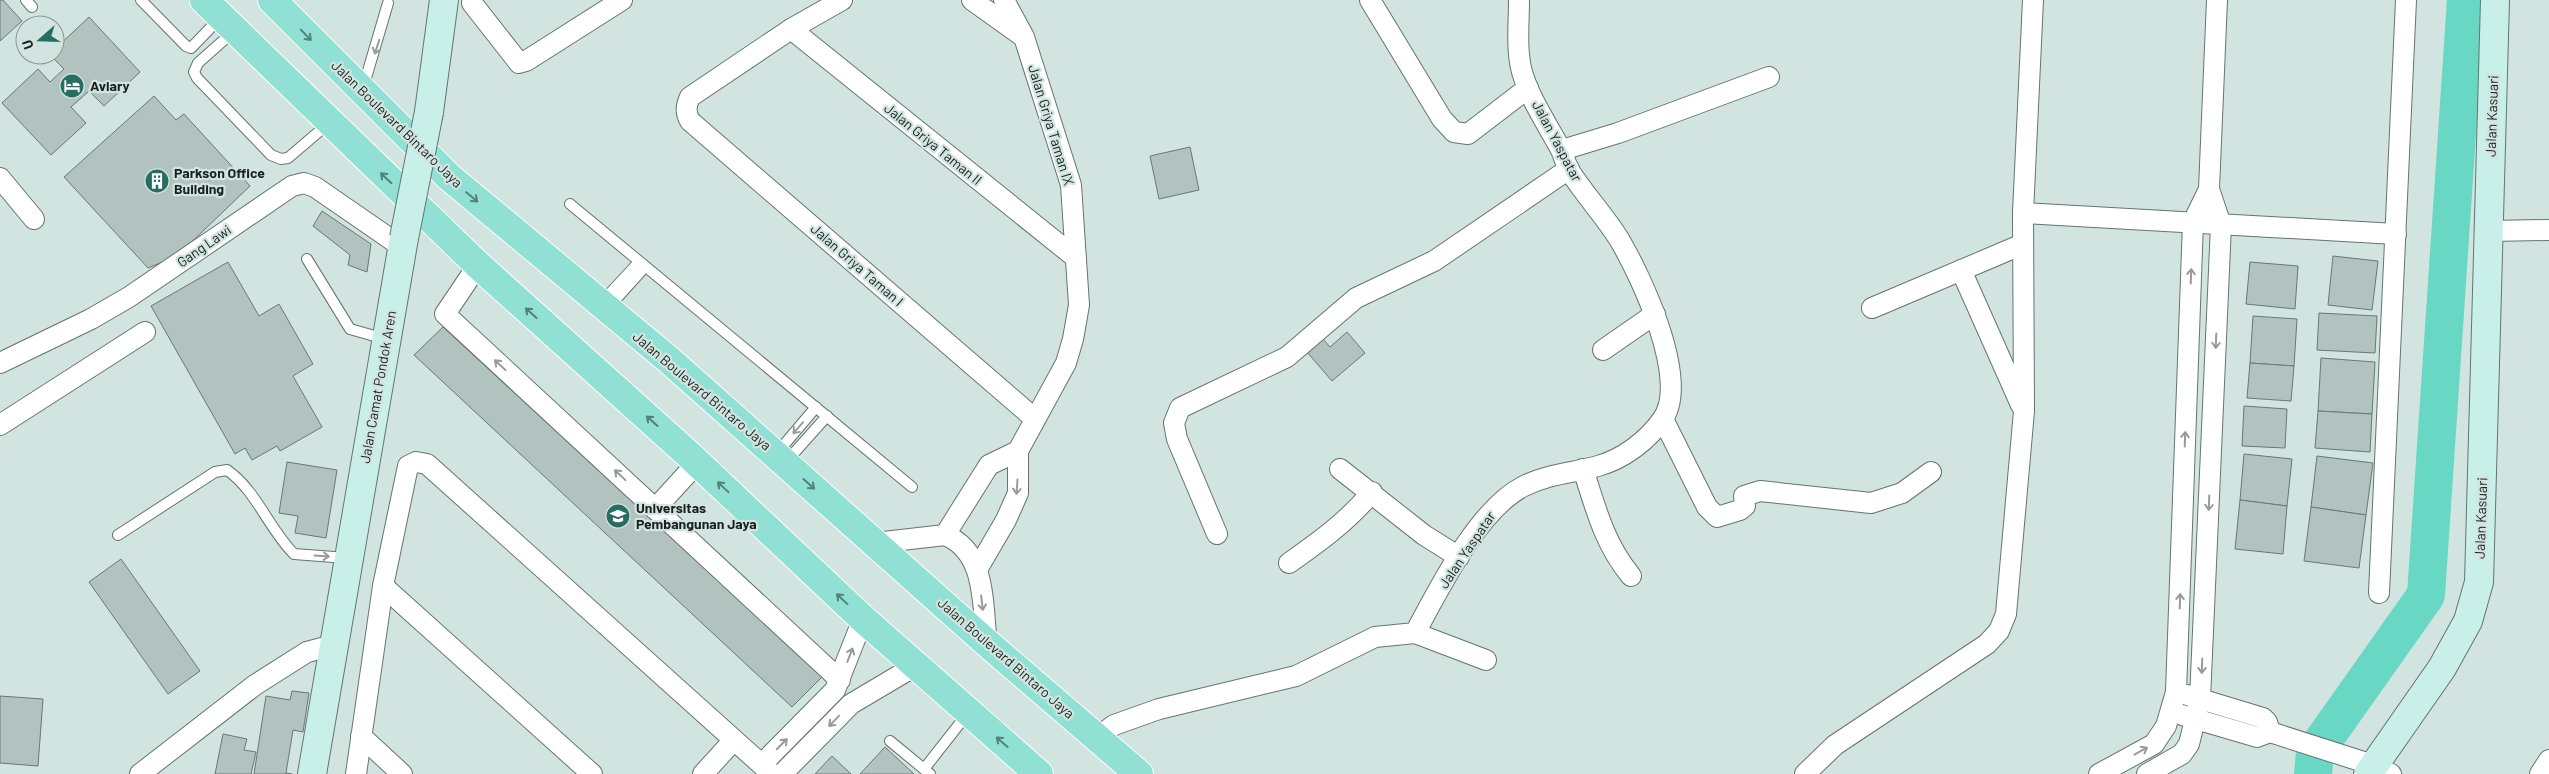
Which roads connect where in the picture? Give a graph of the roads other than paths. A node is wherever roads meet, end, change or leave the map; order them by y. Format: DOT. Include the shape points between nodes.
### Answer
graph roads {
  1 [pos="141,0"];
  2 [pos="272,0"];
  3 [pos="444,0"];
  4 [pos="622,0"];
  5 [pos="842,0"];
  6 [pos="972,0"];
  7 [pos="1004,0"];
  8 [pos="1370,0"];
  9 [pos="1519,0"];
  10 [pos="2033,0"];
  11 [pos="2217,0"];
  12 [pos="2406,0"];
  13 [pos="2495,0"];
  14 [pos="388,2"];
  15 [pos="472,3"];
  16 [pos="220,16"];
  17 [pos="791,29"];
  18 [pos="1024,37"];
  19 [pos="1769,77"];
  20 [pos="1528,88"];
  21 [pos="363,90"];
  22 [pos="328,123"];
  23 [pos="1562,150"];
  24 [pos="1569,169"];
  25 [pos="0,178"];
  26 [pos="2209,189"];
  27 [pos="570,204"];
  28 [pos="2023,213"];
  29 [pos="34,219"];
  30 [pos="2193,222"];
  31 [pos="2220,225"];
  32 [pos="2549,230"];
  33 [pos="2488,231"];
  34 [pos="2396,234"];
  35 [pos="403,242"];
  36 [pos="2023,244"];
  37 [pos="1076,258"];
  38 [pos="307,260"];
  39 [pos="642,264"];
  40 [pos="478,265"];
  41 [pos="1961,270"];
  42 [pos="603,307"];
  43 [pos="1872,308"];
  44 [pos="1655,314"];
  45 [pos="145,332"];
  46 [pos="386,340"];
  47 [pos="1603,350"];
  48 [pos="0,363"];
  49 [pos="816,407"];
  50 [pos="2024,411"];
  51 [pos="826,416"];
  52 [pos="1035,419"];
  53 [pos="1663,419"];
  54 [pos="0,425"];
  55 [pos="1018,451"];
  56 [pos="693,458"];
  57 [pos="781,458"];
  58 [pos="1340,469"];
  59 [pos="1583,469"];
  60 [pos="1930,472"];
  61 [pos="912,487"];
  62 [pos="1372,492"];
  63 [pos="651,504"];
  64 [pos="1217,534"];
  65 [pos="118,535"];
  66 [pos="945,535"];
  67 [pos="875,543"];
  68 [pos="1459,557"];
  69 [pos="349,558"];
  70 [pos="1289,563"];
  71 [pos="978,568"];
  72 [pos="1631,576"];
  73 [pos="383,586"];
  74 [pos="2379,593"];
  75 [pos="863,619"];
  76 [pos="1414,633"];
  77 [pos="987,643"];
  78 [pos="334,648"];
  79 [pos="1486,660"];
  80 [pos="915,666"];
  81 [pos="838,685"];
  82 [pos="2176,692"];
  83 [pos="2200,700"];
  84 [pos="851,704"];
  85 [pos="2171,712"];
  86 [pos="968,713"];
  87 [pos="2195,719"];
  88 [pos="2272,733"];
  89 [pos="361,736"];
  90 [pos="1098,737"];
  91 [pos="734,741"];
  92 [pos="890,741"];
  93 [pos="2549,760"];
  94 [pos="767,769"];
  95 [pos="1813,770"];
  96 [pos="927,771"];
  97 [pos="2377,771"];
  98 [pos="140,774"];
  99 [pos="312,774"];
  100 [pos="356,774"];
  101 [pos="402,774"];
  102 [pos="592,774"];
  103 [pos="703,774"];
  104 [pos="782,774"];
  105 [pos="1039,774"];
  106 [pos="1139,774"];
  107 [pos="2098,774"];
  108 [pos="2148,774"];
  109 [pos="2540,774"];
  1 -- 16 [label="lane" via="191,48"];
  2 -- 21 [label="main road, Jalan Boulevard Bintaro Jaya, one-way"];
  3 -- 35 [label="main road, Jalan Camat Pondok Aren, bridge" via="429,112"];
  4 -- 15 [label="street" via="519,63"];
  5 -- 17 [label="street"];
  6 -- 18 [label="street"];
  7 -- 18 [label="street, Jalan Griya Taman IX"];
  8 -- 20 [label="street" via="1442,120 1454,132 1468,134"];
  9 -- 20 [label="street, Jalan Yaspatar" via="1519,55"];
  10 -- 28 [label="street"];
  11 -- 26 [label="street"];
  12 -- 34 [label="street"];
  13 -- 33 [label="main road, Jalan Kasuari"];
  14 -- 21 [label="lane, one-way"];
  16 -- 22 [label="main road"];
  16 -- 22 [label="lane" via="194,72 271,155 288,158"];
  17 -- 37 [label="street, Jalan Griya Taman II"];
  17 -- 52 [label="street, Jalan Griya Taman I" via="690,97 686,106 690,121"];
  18 -- 37 [label="street, Jalan Griya Taman IX" via="1071,185"];
  19 -- 23 [label="street" via="1618,133"];
  20 -- 23 [label="street, Jalan Yaspatar"];
  21 -- 42 [label="main road, Jalan Boulevard Bintaro Jaya, one-way" via="449,177"];
  40 -- 22 [label="main road, one-way"];
  23 -- 24 [label="street, Jalan Yaspatar"];
  24 -- 44 [label="street, Jalan Yaspatar" via="1619,240"];
  24 -- 64 [label="street" via="1434,262 1356,298 1287,357 1180,408 1174,423 1176,438"];
  25 -- 29 [label="street"];
  26 -- 30 [label="street"];
  26 -- 31 [label="street"];
  27 -- 39 [label="lane"];
  28 -- 30 [label="street"];
  28 -- 36 [label="street"];
  30 -- 31 [label="street"];
  82 -- 30 [label="street, one-way"];
  31 -- 34 [label="street"];
  31 -- 83 [label="street, one-way"];
  32 -- 33 [label="street"];
  33 -- 97 [label="main road, Jalan Kasuari" via="2479,582 2468,621"];
  34 -- 74 [label="street"];
  35 -- 46 [label="main road, Jalan Camat Pondok Aren"];
  35 -- 48 [label="street, Gang Lawi" via="315,188 304,184 292,186 129,297"];
  36 -- 41 [label="street"];
  36 -- 50 [label="street"];
  37 -- 52 [label="street, Jalan Griya Taman IX" via="1079,305 1073,339 1066,363"];
  38 -- 46 [label="lane" via="350,329"];
  39 -- 42 [label="lane"];
  39 -- 49 [label="lane"];
  56 -- 40 [label="main road, one-way"];
  63 -- 40 [label="street, one-way" via="445,314"];
  41 -- 43 [label="street"];
  41 -- 50 [label="street"];
  42 -- 57 [label="main road, Jalan Boulevard Bintaro Jaya"];
  44 -- 47 [label="street"];
  44 -- 53 [label="street, Jalan Yaspatar" via="1672,375 1672,400"];
  45 -- 54 [label="street"];
  46 -- 69 [label="main road, Jalan Camat Pondok Aren"];
  49 -- 51 [label="lane"];
  49 -- 57 [label="lane, one-way"];
  50 -- 95 [label="street" via="2006,614 1999,631 1987,644 1835,746"];
  51 -- 57 [label="lane"];
  51 -- 61 [label="lane"];
  52 -- 55 [label="street, Jalan Griya Taman IX"];
  53 -- 59 [label="street, Jalan Yaspatar" via="1643,441 1621,456"];
  53 -- 60 [label="street" via="1707,508 1717,517 1740,510 1745,506 1744,496 1760,490 1871,503 1902,493"];
  55 -- 66 [label="street" via="989,465"];
  55 -- 71 [label="street, Jalan Griya Taman IX, one-way" via="1018,492"];
  56 -- 63 [label="street"];
  75 -- 56 [label="main road, one-way"];
  57 -- 67 [label="main road, Jalan Boulevard Bintaro Jaya, one-way"];
  58 -- 62 [label="street"];
  59 -- 68 [label="street, Jalan Yaspatar" via="1552,474 1522,486 1492,510"];
  59 -- 72 [label="street" via="1604,536"];
  62 -- 68 [label="street" via="1424,535"];
  62 -- 70 [label="street" via="1349,518"];
  63 -- 81 [label="street"];
  65 -- 69 [label="lane, one-way" via="215,472 227,470 238,478 281,541 294,554"];
  66 -- 67 [label="street"];
  66 -- 71 [label="street" via="971,556"];
  67 -- 77 [label="main road, Jalan Boulevard Bintaro Jaya"];
  68 -- 76 [label="street, Jalan Yaspatar"];
  69 -- 78 [label="main road, Jalan Camat Pondok Aren"];
  71 -- 77 [label="street, one-way"];
  73 -- 89 [label="street"];
  73 -- 91 [label="street" via="408,466 416,462 427,464"];
  73 -- 102 [label="street"];
  75 -- 80 [label="main road"];
  81 -- 75 [label="street, one-way"];
  76 -- 79 [label="street"];
  76 -- 90 [label="street" via="1375,637 1296,676 1159,709 1114,725"];
  77 -- 90 [label="main road, Jalan Boulevard Bintaro Jaya"];
  78 -- 98 [label="street" via="307,652 255,685"];
  78 -- 99 [label="main road, Jalan Camat Pondok Aren"];
  80 -- 84 [label="street"];
  80 -- 86 [label="main road"];
  81 -- 84 [label="street"];
  94 -- 81 [label="street, one-way"];
  82 -- 83 [label="street"];
  82 -- 85 [label="street"];
  83 -- 87 [label="street"];
  83 -- 88 [label="street" via="2264,718"];
  84 -- 104 [label="street, one-way"];
  85 -- 87 [label="street"];
  107 -- 85 [label="street, one-way" via="2154,744"];
  86 -- 96 [label="lane"];
  105 -- 86 [label="main road, one-way"];
  87 -- 88 [label="street" via="2257,738"];
  87 -- 108 [label="street" via="2189,744 2182,754"];
  88 -- 97 [label="street" via="2335,753"];
  89 -- 100 [label="street"];
  89 -- 101 [label="street"];
  90 -- 106 [label="main road, Jalan Boulevard Bintaro Jaya"];
  91 -- 94 [label="street"];
  91 -- 103 [label="street"];
  92 -- 96 [label="lane"];
  93 -- 109 [label="street"];
}
